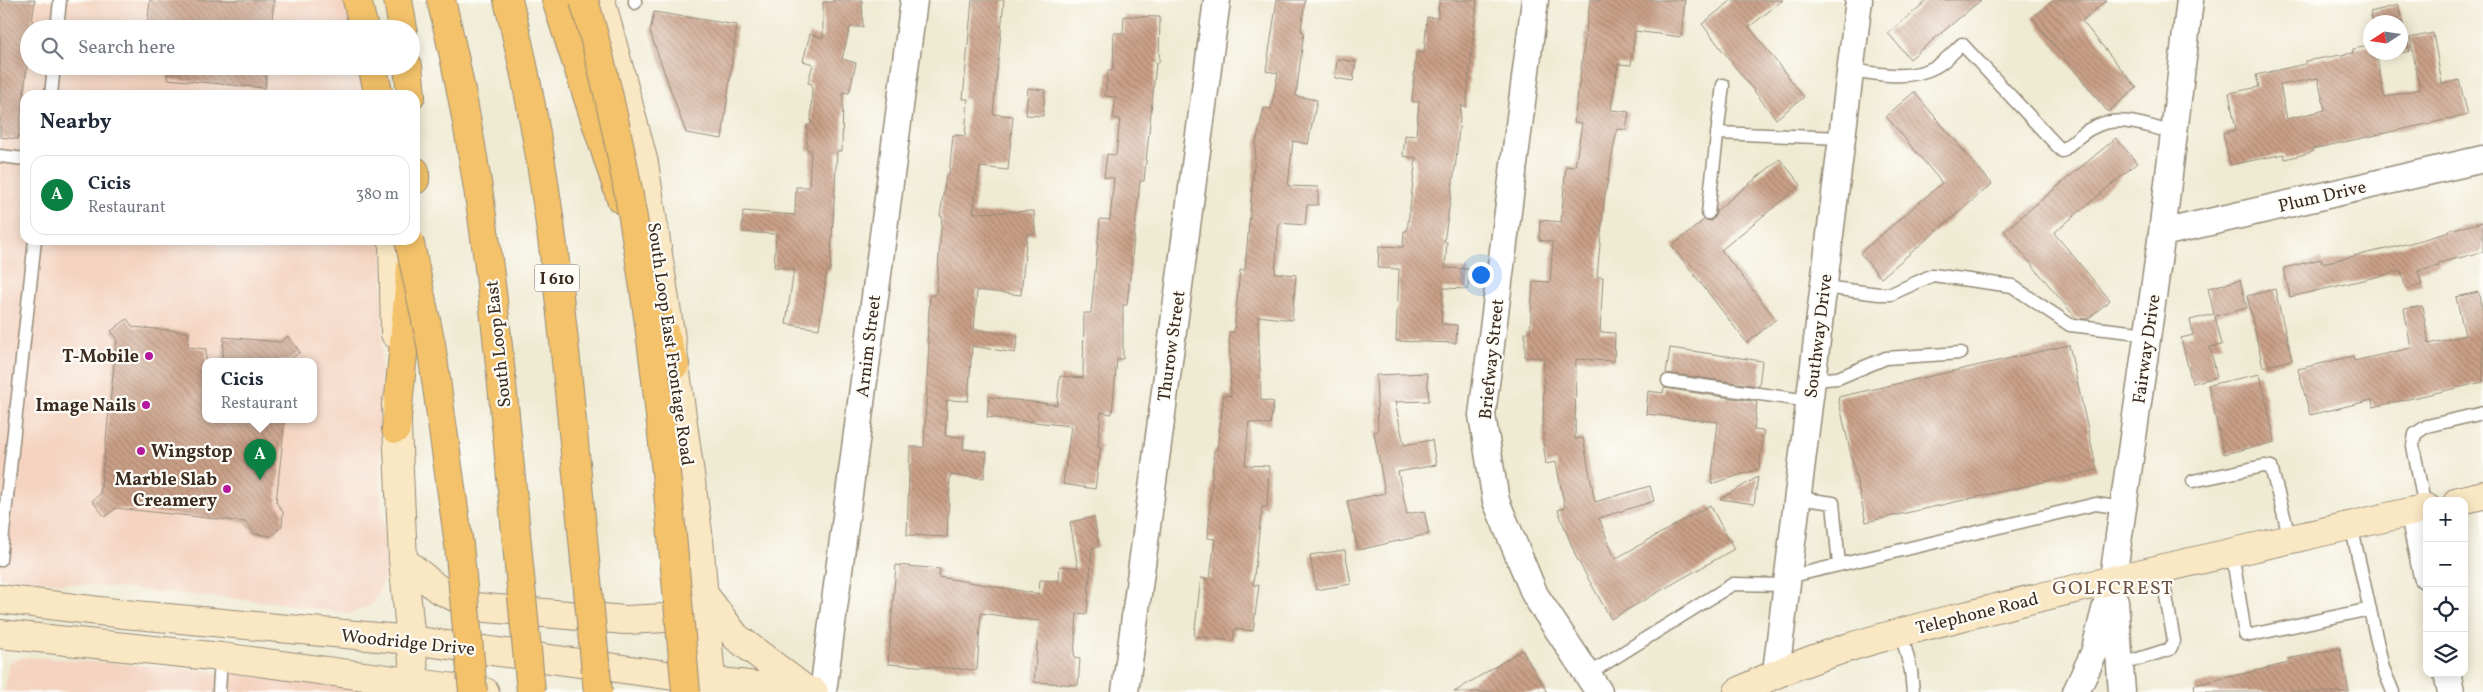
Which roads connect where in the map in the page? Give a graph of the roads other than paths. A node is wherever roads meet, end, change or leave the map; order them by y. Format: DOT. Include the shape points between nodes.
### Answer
graph roads {
  1 [pos="60,0"];
  2 [pos="357,0"];
  3 [pos="367,0"];
  4 [pos="398,0"];
  5 [pos="442,0"];
  6 [pos="508,0"];
  7 [pos="556,0"];
  8 [pos="584,0"];
  9 [pos="601,0"];
  10 [pos="914,0"];
  11 [pos="1217,0"];
  12 [pos="1535,0"];
  13 [pos="1859,0"];
  14 [pos="2190,0"];
  15 [pos="59,20"];
  16 [pos="362,20"];
  17 [pos="370,20"];
  18 [pos="401,20"];
  19 [pos="1850,70"];
  20 [pos="53,75"];
  21 [pos="374,75"];
  22 [pos="380,75"];
  23 [pos="409,75"];
  24 [pos="1723,85"];
  25 [pos="52,90"];
  26 [pos="378,90"];
  27 [pos="382,90"];
  28 [pos="410,90"];
  29 [pos="1717,133"];
  30 [pos="2174,133"];
  31 [pos="1842,138"];
  32 [pos="0,156"];
  33 [pos="20,158"];
  34 [pos="2483,158"];
  35 [pos="1708,213"];
  36 [pos="2162,233"];
  37 [pos="34,245"];
  38 [pos="393,245"];
  39 [pos="411,245"];
  40 [pos="412,245"];
  41 [pos="1824,287"];
  42 [pos="2148,334"];
  43 [pos="1961,354"];
  44 [pos="675,365"];
  45 [pos="1668,381"];
  46 [pos="1811,390"];
  47 [pos="2483,413"];
  48 [pos="396,429"];
  49 [pos="2193,481"];
  50 [pos="2483,495"];
  51 [pos="1798,498"];
  52 [pos="2468,499"];
  53 [pos="2123,508"];
  54 [pos="2422,509"];
  55 [pos="2351,525"];
  56 [pos="2290,538"];
  57 [pos="2424,542"];
  58 [pos="2232,552"];
  59 [pos="0,560"];
  60 [pos="404,560"];
  61 [pos="1838,564"];
  62 [pos="2161,568"];
  63 [pos="2113,578"];
  64 [pos="1787,581"];
  65 [pos="704,594"];
  66 [pos="0,599"];
  67 [pos="2370,610"];
  68 [pos="1901,632"];
  69 [pos="0,634"];
  70 [pos="411,640"];
  71 [pos="221,657"];
  72 [pos="2119,664"];
  73 [pos="2448,677"];
  74 [pos="1778,679"];
  75 [pos="1593,683"];
  76 [pos="712,686"];
  77 [pos="416,687"];
  78 [pos="219,692"];
  79 [pos="473,692"];
  80 [pos="486,692"];
  81 [pos="530,692"];
  82 [pos="598,692"];
  83 [pos="686,692"];
  84 [pos="815,692"];
  85 [pos="1125,692"];
  86 [pos="1738,692"];
  87 [pos="1913,692"];
  88 [pos="2076,692"];
  89 [pos="2122,692"];
  90 [pos="2393,692"];
  91 [pos="2451,692"];
  1 -- 15 [label="lane"];
  2 -- 16 [label="highway"];
  3 -- 17 [label="main road"];
  4 -- 18 [label="highway"];
  5 -- 81 [label="highway, South Loop East, bridge" via="476,162 488,245"];
  6 -- 82 [label="highway, I 610, bridge" via="519,43 550,223"];
  7 -- 44 [label="highway"];
  8 -- 83 [label="highway, bridge" via="625,173 644,294 661,417"];
  9 -- 44 [label="main road, South Loop East Frontage Road" via="644,163"];
  10 -- 84 [label="street, Arnim Street"];
  11 -- 85 [label="street, Thurow Street"];
  12 -- 75 [label="street, Briefway Street" via="1482,415 1496,501 1535,595"];
  13 -- 19 [label="street, Southway Drive"];
  14 -- 30 [label="street, Fairway Drive"];
  19 -- 30 [label="lane" via="1890,76 1917,74 1936,67 1962,44 2062,151 2093,127 2112,121"];
  19 -- 31 [label="street, Southway Drive"];
  20 -- 25 [label="lane"];
  21 -- 26 [label="highway"];
  22 -- 27 [label="main road"];
  23 -- 28 [label="highway"];
  24 -- 29 [label="lane"];
  29 -- 31 [label="lane"];
  29 -- 35 [label="lane"];
  30 -- 36 [label="street, Fairway Drive"];
  31 -- 41 [label="street, Southway Drive"];
  32 -- 33 [label="lane"];
  34 -- 36 [label="street, Plum Drive"];
  36 -- 42 [label="street, Fairway Drive"];
  37 -- 59 [label="lane"];
  38 -- 48 [label="main road"];
  39 -- 48 [label="highway"];
  40 -- 79 [label="highway, bridge" via="431,344 459,544"];
  41 -- 42 [label="lane" via="1891,294 1933,275 2012,286 2070,324"];
  41 -- 46 [label="street, Southway Drive"];
  42 -- 53 [label="street, Fairway Drive"];
  43 -- 46 [label="lane" via="1886,358"];
  44 -- 65 [label="main road, South Loop East Frontage Road"];
  45 -- 46 [label="lane"];
  46 -- 51 [label="street, Southway Drive"];
  47 -- 54 [label="lane" via="2427,426 2415,434 2412,446"];
  48 -- 60 [label="main road"];
  49 -- 56 [label="lane" via="2270,466"];
  50 -- 52 [label="main road"];
  51 -- 61 [label="lane" via="1833,502"];
  51 -- 64 [label="street, Southway Drive"];
  53 -- 61 [label="lane" via="2096,504"];
  53 -- 63 [label="street, Fairway Drive"];
  54 -- 55 [label="main road, Telephone Road"];
  54 -- 57 [label="street"];
  55 -- 56 [label="main road, Telephone Road"];
  55 -- 67 [label="lane"];
  56 -- 58 [label="main road, Telephone Road"];
  58 -- 62 [label="main road, Telephone Road"];
  58 -- 67 [label="lane" via="2244,634"];
  60 -- 65 [label="main road" via="438,589 475,607 626,620 667,618"];
  60 -- 70 [label="main road"];
  61 -- 64 [label="lane"];
  62 -- 63 [label="main road, Telephone Road"];
  62 -- 72 [label="lane" via="2174,641 2170,649"];
  63 -- 68 [label="main road, Telephone Road"];
  63 -- 72 [label="street"];
  63 -- 88 [label="street, Fairway Drive" via="2094,653"];
  64 -- 74 [label="street, Southway Drive"];
  64 -- 75 [label="lane" via="1733,584"];
  65 -- 76 [label="main road, South Loop East Frontage Road"];
  65 -- 84 [label="main road" via="736,637"];
  66 -- 70 [label="main road, Woodridge Drive" via="124,614"];
  67 -- 90 [label="lane" via="2383,668"];
  68 -- 74 [label="main road, Telephone Road"];
  68 -- 87 [label="lane" via="1912,670"];
  69 -- 71 [label="main road"];
  70 -- 76 [label="main road, Woodridge Drive"];
  70 -- 77 [label="main road"];
  71 -- 77 [label="main road"];
  71 -- 78 [label="lane"];
  72 -- 89 [label="street"];
  73 -- 91 [label="street"];
  74 -- 86 [label="main road, Telephone Road"];
  76 -- 84 [label="main road, Woodridge Drive"];
  77 -- 80 [label="main road"];
}
